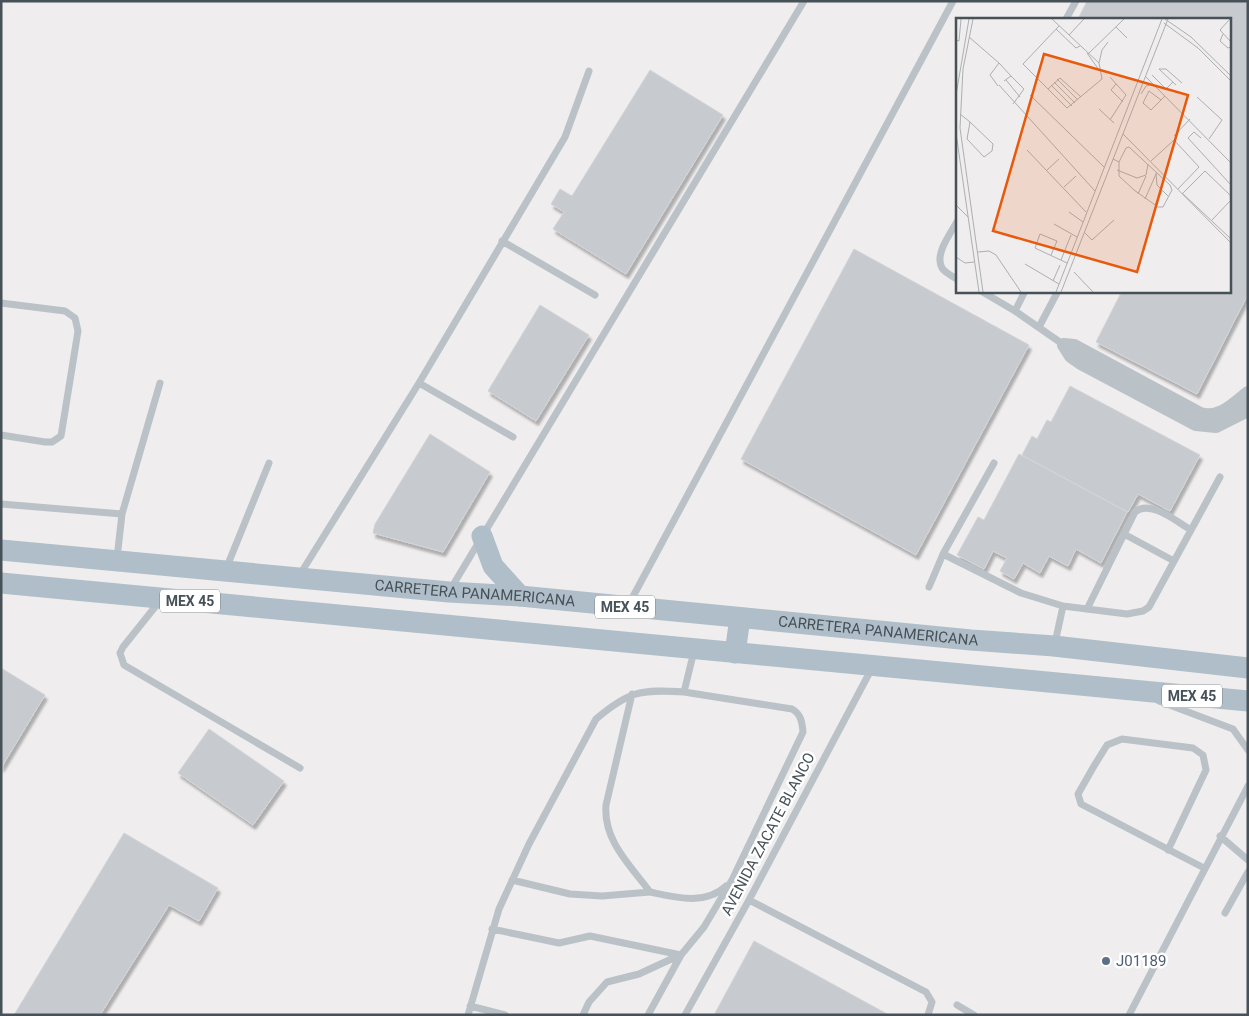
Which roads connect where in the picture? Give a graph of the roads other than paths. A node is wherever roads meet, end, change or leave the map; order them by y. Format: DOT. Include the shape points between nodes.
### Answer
graph roads {
  1 [pos="804,1"];
  2 [pos="953,1"];
  3 [pos="1076,1"];
  4 [pos="1067,18"];
  5 [pos="589,71"];
  6 [pos="956,224"];
  7 [pos="502,241"];
  8 [pos="956,279"];
  9 [pos="1024,292"];
  10 [pos="1057,292"];
  11 [pos="991,294"];
  12 [pos="595,295"];
  13 [pos="1,303"];
  14 [pos="1014,311"];
  15 [pos="1039,327"];
  16 [pos="1064,345"];
  17 [pos="160,383"];
  18 [pos="419,383"];
  19 [pos="1248,393"];
  20 [pos="1248,410"];
  21 [pos="1,435"];
  22 [pos="514,437"];
  23 [pos="269,463"];
  24 [pos="994,463"];
  25 [pos="1220,477"];
  26 [pos="1,504"];
  27 [pos="122,514"];
  28 [pos="1191,530"];
  29 [pos="1124,534"];
  30 [pos="482,536"];
  31 [pos="1,550"];
  32 [pos="943,554"];
  33 [pos="117,561"];
  34 [pos="1174,561"];
  35 [pos="225,571"];
  36 [pos="297,578"];
  37 [pos="1,583"];
  38 [pos="929,587"];
  39 [pos="449,592"];
  40 [pos="520,596"];
  41 [pos="162,598"];
  42 [pos="1062,606"];
  43 [pos="627,608"];
  44 [pos="1087,608"];
  45 [pos="740,618"];
  46 [pos="1054,646"];
  47 [pos="694,649"];
  48 [pos="734,652"];
  49 [pos="873,666"];
  50 [pos="1248,668"];
  51 [pos="1136,691"];
  52 [pos="684,692"];
  53 [pos="632,694"];
  54 [pos="1248,701"];
  55 [pos="1248,750"];
  56 [pos="300,768"];
  57 [pos="1248,786"];
  58 [pos="1220,836"];
  59 [pos="1168,850"];
  60 [pos="1248,860"];
  61 [pos="1204,868"];
  62 [pos="1248,872"];
  63 [pos="512,880"];
  64 [pos="732,880"];
  65 [pos="650,892"];
  66 [pos="749,900"];
  67 [pos="1225,914"];
  68 [pos="492,929"];
  69 [pos="681,955"];
  70 [pos="470,1006"];
  71 [pos="957,1006"];
  72 [pos="468,1015"];
  73 [pos="504,1015"];
  74 [pos="583,1015"];
  75 [pos="648,1015"];
  76 [pos="685,1015"];
  77 [pos="928,1015"];
  78 [pos="974,1015"];
  79 [pos="1129,1015"];
  1 -- 30 [label="lane"];
  2 -- 43 [label="lane"];
  3 -- 4 [label="lane"];
  5 -- 7 [label="lane" via="565,137"];
  6 -- 8 [label="lane" via="940,254 942,269"];
  7 -- 12 [label="lane"];
  7 -- 18 [label="lane"];
  9 -- 14 [label="lane"];
  10 -- 15 [label="lane"];
  11 -- 14 [label="lane"];
  13 -- 21 [label="lane" via="65,311 75,318 78,330 61,436 45,442"];
  14 -- 15 [label="lane"];
  15 -- 16 [label="lane"];
  16 -- 19 [label="street" via="1074,346 1207,416 1220,414"];
  16 -- 20 [label="street" via="1081,364 1196,424 1216,426"];
  17 -- 27 [label="lane"];
  18 -- 22 [label="lane"];
  18 -- 36 [label="lane"];
  23 -- 35 [label="lane"];
  24 -- 32 [label="lane"];
  25 -- 28 [label="lane"];
  26 -- 27 [label="lane"];
  27 -- 33 [label="lane"];
  28 -- 29 [label="lane" via="1145,507 1135,512"];
  28 -- 34 [label="lane"];
  29 -- 34 [label="lane"];
  29 -- 44 [label="lane"];
  30 -- 39 [label="lane"];
  30 -- 40 [label="main road" via="493,566"];
  31 -- 33 [label="main road, CARRETERA PANAMERICANA / MEX 45"];
  32 -- 38 [label="lane"];
  32 -- 42 [label="lane" via="1021,593"];
  33 -- 35 [label="main road, CARRETERA PANAMERICANA / MEX 45"];
  34 -- 44 [label="lane" via="1149,607 1143,611 1127,614"];
  35 -- 36 [label="main road, CARRETERA PANAMERICANA / MEX 45"];
  36 -- 39 [label="main road, CARRETERA PANAMERICANA / MEX 45"];
  37 -- 41 [label="main road, MEX 45"];
  39 -- 40 [label="main road, CARRETERA PANAMERICANA / MEX 45"];
  40 -- 43 [label="main road, CARRETERA PANAMERICANA / MEX 45"];
  41 -- 47 [label="main road, MEX 45"];
  41 -- 56 [label="lane" via="122,647 120,653 124,665"];
  42 -- 44 [label="lane"];
  42 -- 46 [label="lane"];
  43 -- 45 [label="main road, CARRETERA PANAMERICANA / MEX 45"];
  45 -- 46 [label="main road, CARRETERA PANAMERICANA / MEX 45"];
  45 -- 48 [label="main road"];
  46 -- 50 [label="main road, CARRETERA PANAMERICANA / MEX 45"];
  47 -- 48 [label="main road, MEX 45"];
  47 -- 52 [label="lane"];
  48 -- 49 [label="main road, MEX 45"];
  49 -- 51 [label="main road, MEX 45"];
  49 -- 66 [label="lane, AVENIDA ZACATE BLANCO"];
  51 -- 54 [label="main road, MEX 45"];
  51 -- 55 [label="lane" via="1233,729"];
  52 -- 53 [label="lane" via="651,690"];
  52 -- 64 [label="lane" via="792,709 802,721 803,732"];
  53 -- 63 [label="lane" via="596,719"];
  53 -- 65 [label="lane" via="605,819 612,842"];
  57 -- 58 [label="lane"];
  58 -- 60 [label="lane"];
  58 -- 61 [label="lane"];
  59 -- 59 [label="lane" via="1081,804 1078,794 1083,784 1107,745 1114,741 1122,739 1193,748 1203,756 1206,770"];
  59 -- 61 [label="lane"];
  61 -- 79 [label="lane"];
  62 -- 67 [label="lane"];
  63 -- 65 [label="lane" via="570,894 602,896"];
  63 -- 68 [label="lane"];
  64 -- 65 [label="lane" via="722,890 687,899"];
  64 -- 69 [label="lane" via="704,928"];
  66 -- 76 [label="lane, AVENIDA ZACATE BLANCO"];
  66 -- 77 [label="lane" via="926,992 932,1002"];
  68 -- 69 [label="lane" via="559,943 590,936"];
  68 -- 70 [label="lane"];
  69 -- 74 [label="lane" via="640,974 607,982 589,1002"];
  69 -- 75 [label="lane"];
  70 -- 72 [label="lane"];
  70 -- 73 [label="lane"];
  71 -- 78 [label="lane"];
}
